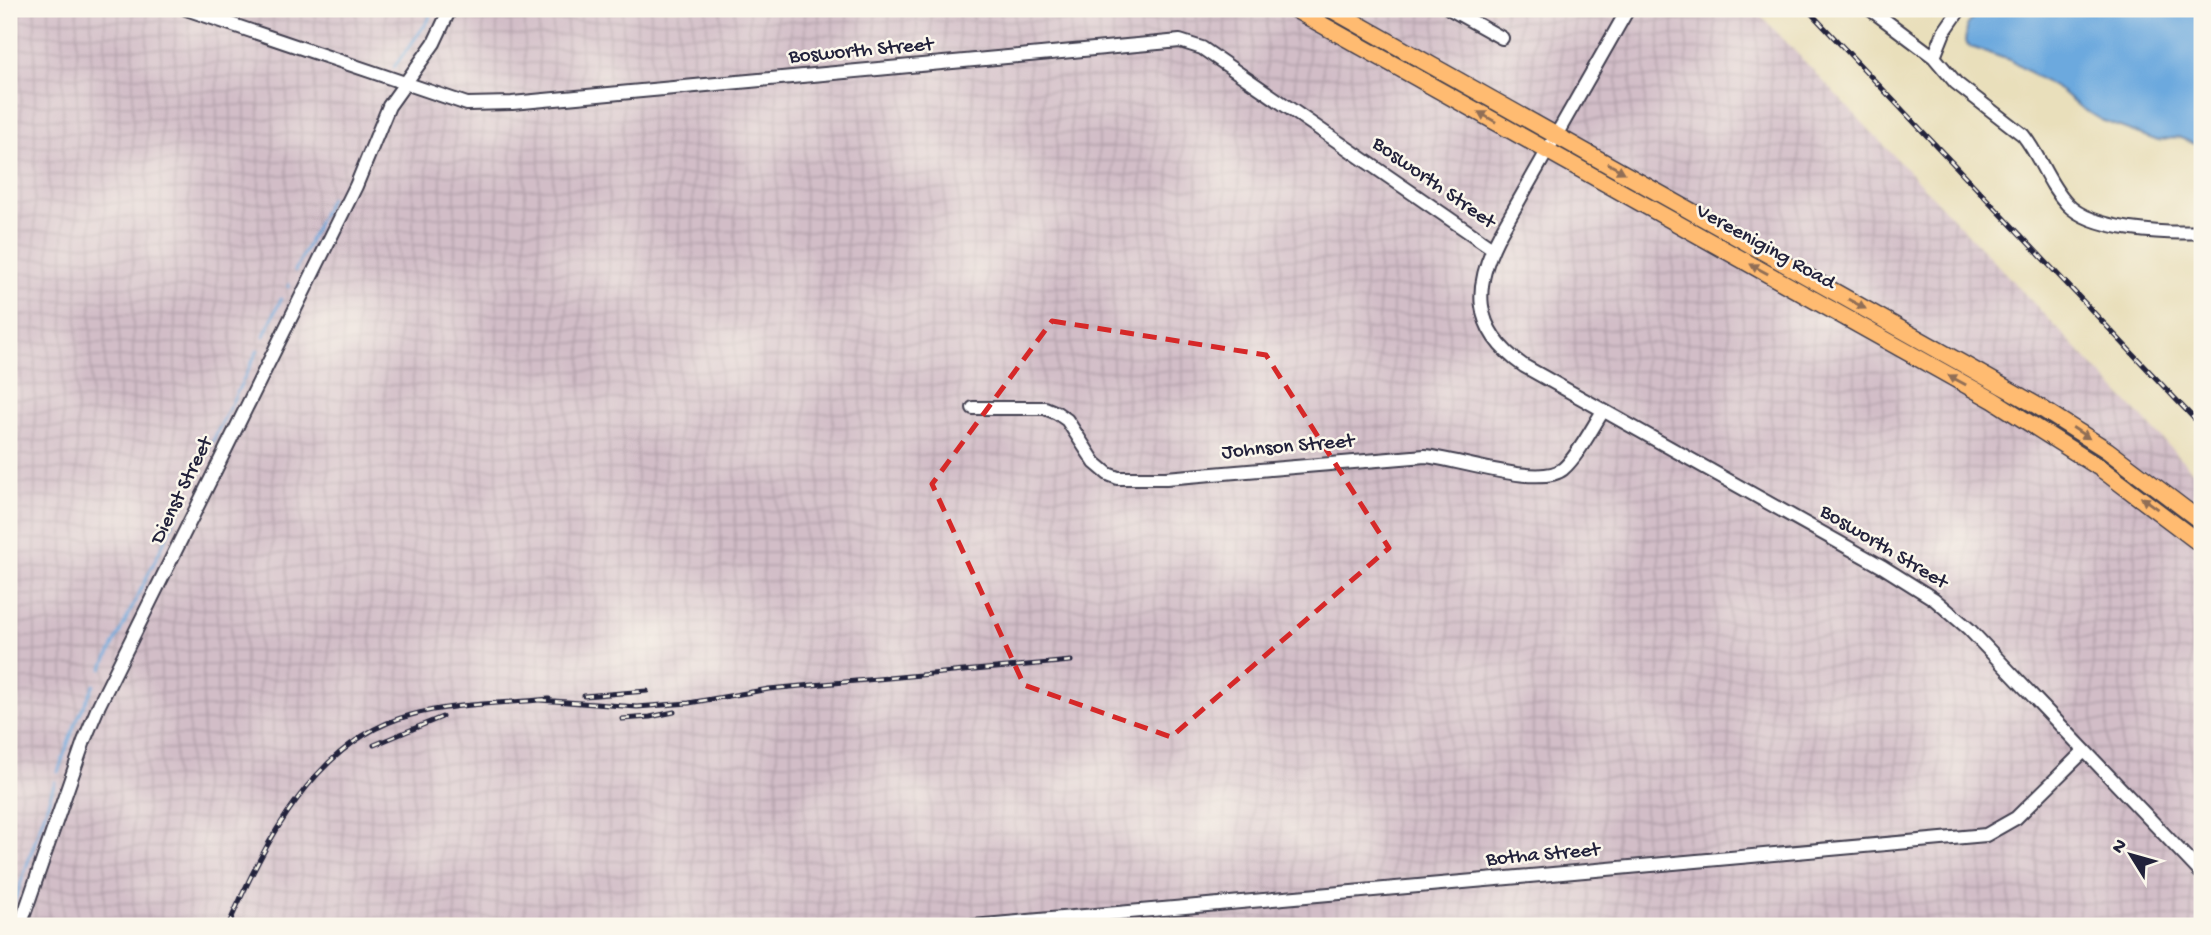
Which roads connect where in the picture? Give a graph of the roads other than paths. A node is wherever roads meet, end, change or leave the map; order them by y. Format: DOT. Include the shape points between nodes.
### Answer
graph roads {
  1 [pos="186,9"];
  2 [pos="450,9"];
  3 [pos="1294,9"];
  4 [pos="1331,9"];
  5 [pos="1450,9"];
  6 [pos="1628,9"];
  7 [pos="1870,9"];
  8 [pos="1960,9"];
  9 [pos="1502,38"];
  10 [pos="1934,57"];
  11 [pos="404,83"];
  12 [pos="1556,135"];
  13 [pos="1547,151"];
  14 [pos="2202,232"];
  15 [pos="1492,248"];
  16 [pos="972,408"];
  17 [pos="1603,411"];
  18 [pos="2202,522"];
  19 [pos="2202,545"];
  20 [pos="2084,751"];
  21 [pos="2202,874"];
  22 [pos="20,926"];
  23 [pos="973,926"];
  1 -- 11 [label="street, Bosworth Street"];
  2 -- 11 [label="street, Dienst Street" via="434,43"];
  13 -- 3 [label="main road, Vereeniging Road, one-way"];
  4 -- 12 [label="main road, Vereeniging Road"];
  5 -- 9 [label="street"];
  6 -- 12 [label="street, Bosworth Street"];
  7 -- 10 [label="street"];
  8 -- 10 [label="street"];
  10 -- 14 [label="street" via="1956,83 2023,135 2055,188 2076,212 2153,233"];
  11 -- 15 [label="street, Bosworth Street" via="467,104 512,103 1180,41 1202,48"];
  11 -- 22 [label="street, Dienst Street" via="99,705"];
  12 -- 13 [label="street, Bosworth Street"];
  12 -- 18 [label="main road, Vereeniging Road, one-way" via="2036,405 2107,450"];
  13 -- 15 [label="street, Bosworth Street"];
  19 -- 13 [label="main road, Vereeniging Road, one-way" via="2046,431"];
  15 -- 17 [label="street, Bosworth Street" via="1481,294 1494,338 1511,358"];
  16 -- 17 [label="street, Johnson Street" via="1057,412 1095,463 1118,478 1426,456 1546,476 1569,463"];
  17 -- 20 [label="street, Bosworth Street" via="1916,586 1969,629"];
  20 -- 21 [label="street, Bosworth Street"];
  20 -- 23 [label="street, Botha Street" via="2016,818 1986,835"];
}
